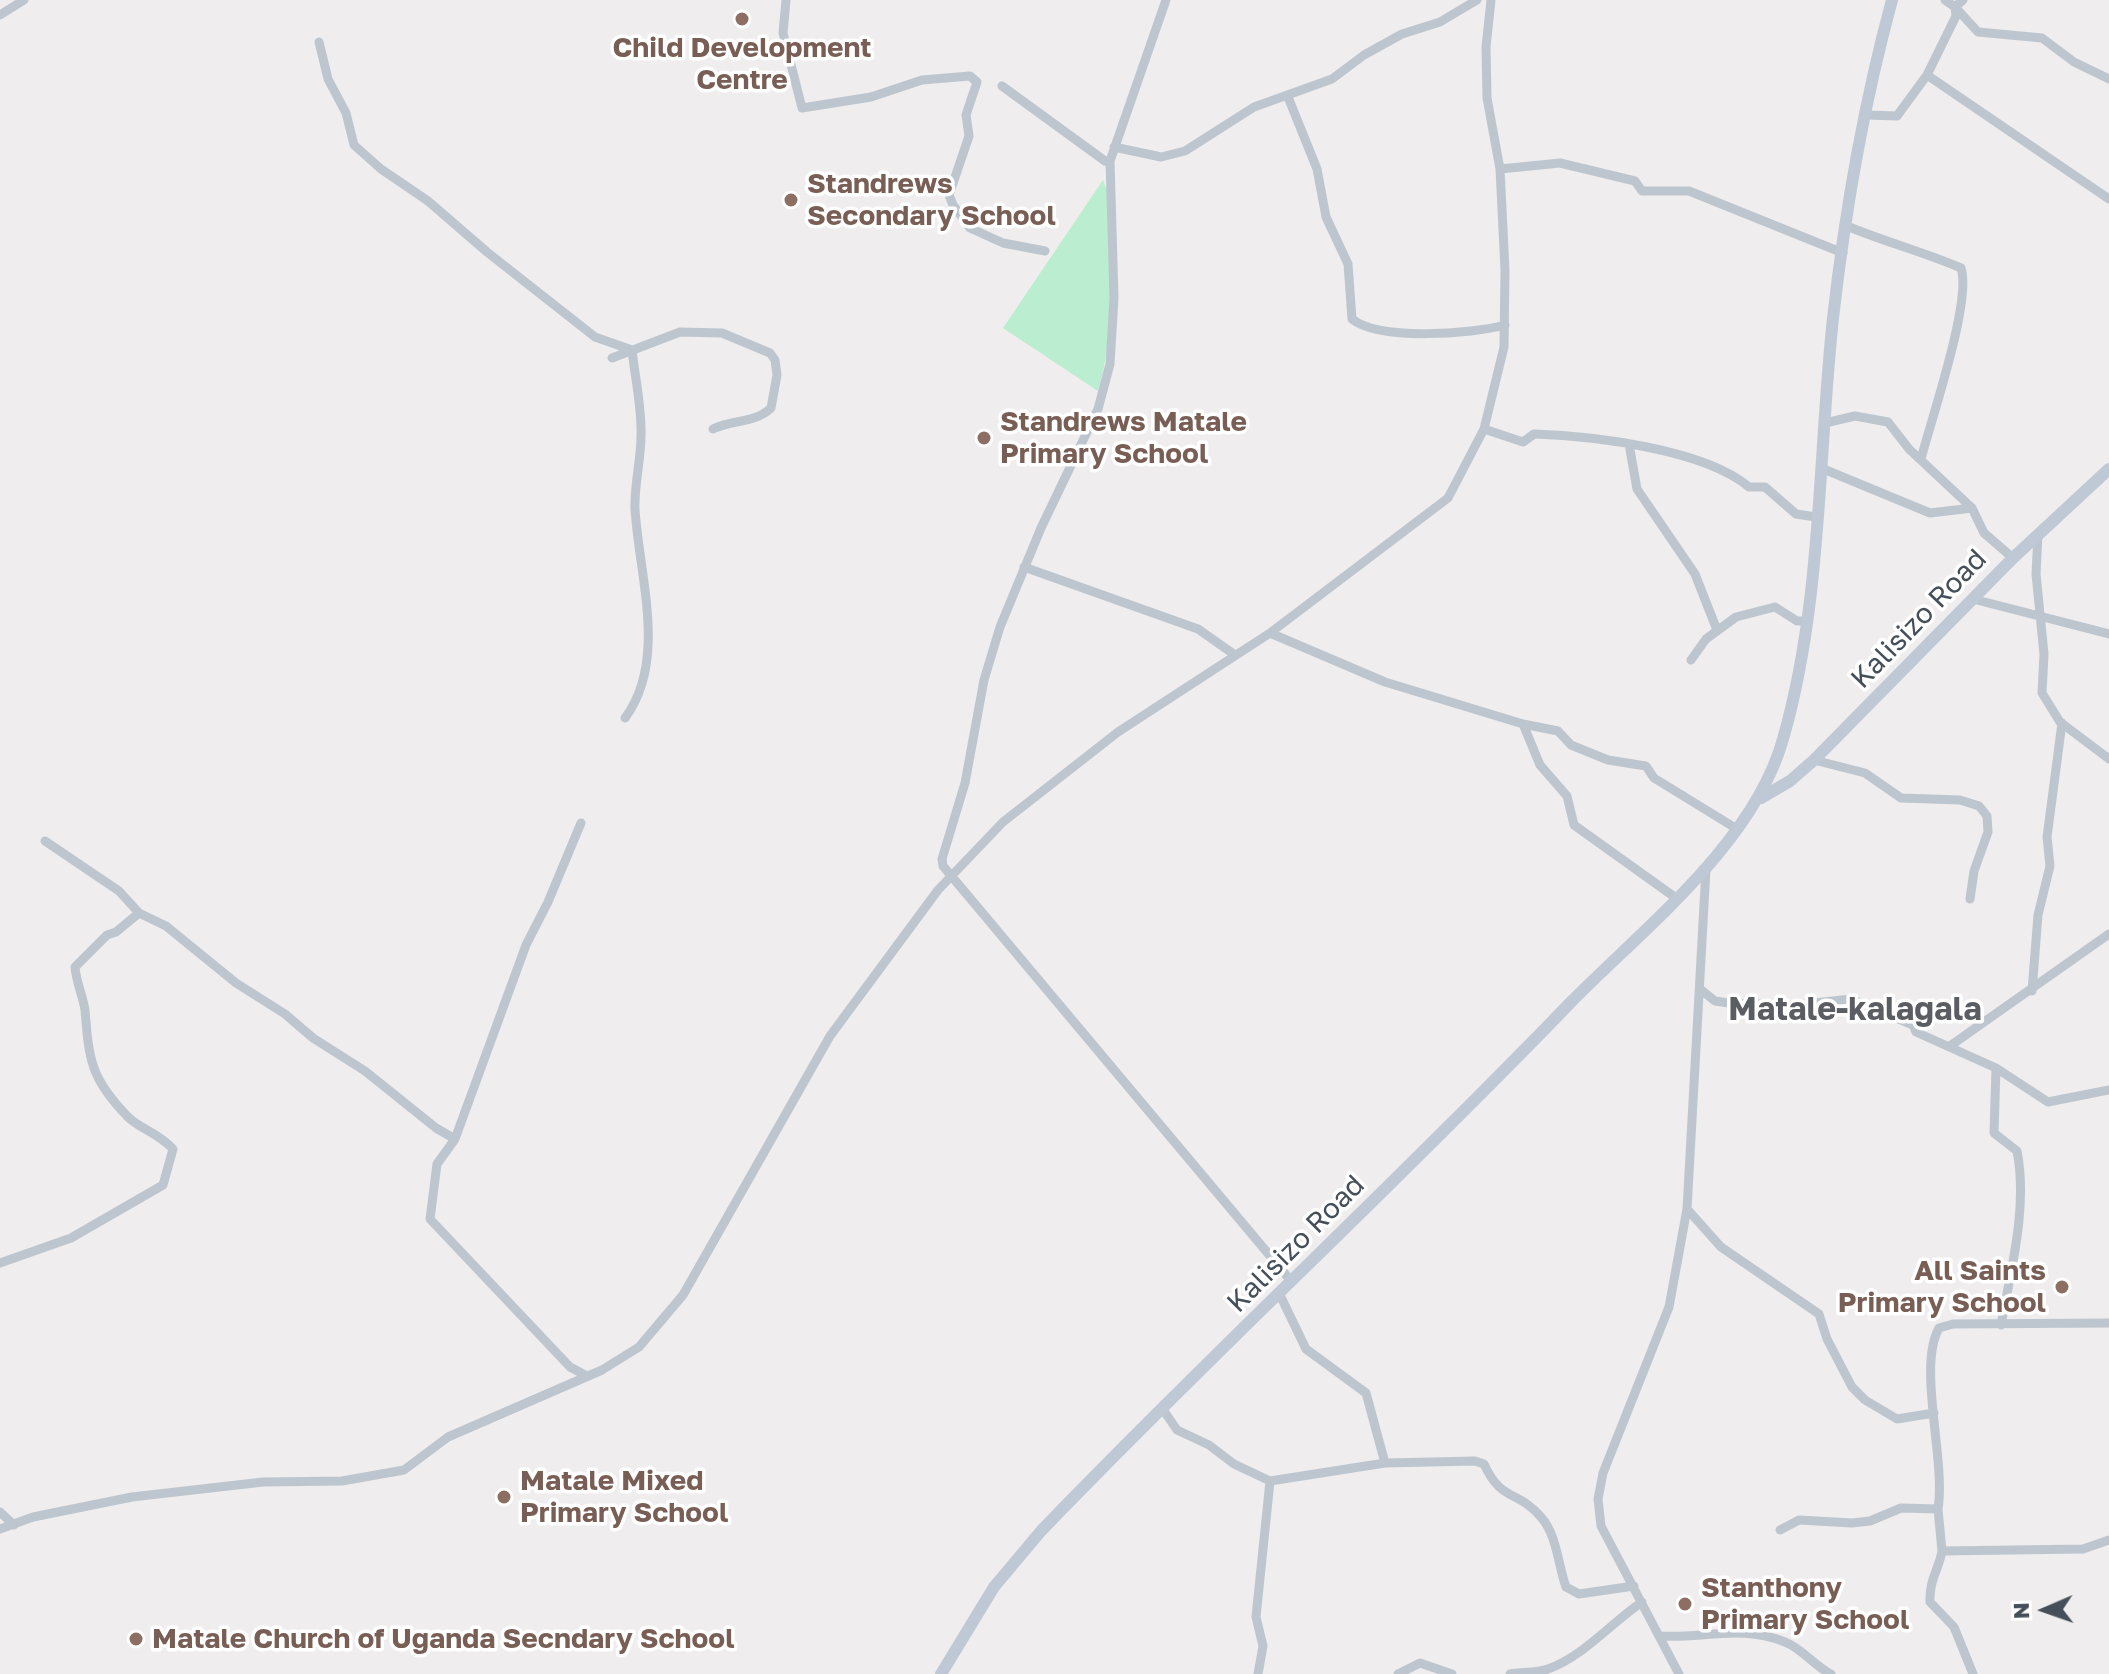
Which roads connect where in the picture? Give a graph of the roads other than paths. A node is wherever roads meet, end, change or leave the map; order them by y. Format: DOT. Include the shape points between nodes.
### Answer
graph roads {
  1 [pos="24,0"];
  2 [pos="786,0"];
  3 [pos="1166,0"];
  4 [pos="1477,0"];
  5 [pos="1491,0"];
  6 [pos="1892,0"];
  7 [pos="1945,0"];
  8 [pos="1959,4"];
  9 [pos="0,15"];
  10 [pos="319,42"];
  11 [pos="1927,75"];
  12 [pos="2109,79"];
  13 [pos="1002,86"];
  14 [pos="1288,97"];
  15 [pos="1867,115"];
  16 [pos="1114,147"];
  17 [pos="1105,161"];
  18 [pos="1500,169"];
  19 [pos="2109,199"];
  20 [pos="1847,226"];
  21 [pos="1045,251"];
  22 [pos="1843,253"];
  23 [pos="1505,325"];
  24 [pos="632,350"];
  25 [pos="612,358"];
  26 [pos="1825,423"];
  27 [pos="713,429"];
  28 [pos="1484,429"];
  29 [pos="1629,444"];
  30 [pos="1921,459"];
  31 [pos="1821,468"];
  32 [pos="2109,469"];
  33 [pos="1972,508"];
  34 [pos="1816,517"];
  35 [pos="2038,534"];
  36 [pos="2013,558"];
  37 [pos="1024,567"];
  38 [pos="1973,599"];
  39 [pos="2040,614"];
  40 [pos="1806,621"];
  41 [pos="1717,630"];
  42 [pos="1270,633"];
  43 [pos="2109,634"];
  44 [pos="1235,655"];
  45 [pos="1691,660"];
  46 [pos="625,718"];
  47 [pos="2062,723"];
  48 [pos="1523,724"];
  49 [pos="2109,759"];
  50 [pos="1814,760"];
  51 [pos="1761,798"];
  52 [pos="581,823"];
  53 [pos="1737,829"];
  54 [pos="45,841"];
  55 [pos="1706,865"];
  56 [pos="951,876"];
  57 [pos="1676,898"];
  58 [pos="1970,899"];
  59 [pos="139,913"];
  60 [pos="2109,934"];
  61 [pos="1700,989"];
  62 [pos="2032,991"];
  63 [pos="1950,1046"];
  64 [pos="1996,1068"];
  65 [pos="2109,1090"];
  66 [pos="455,1139"];
  67 [pos="1687,1209"];
  68 [pos="0,1263"];
  69 [pos="1292,1282"];
  70 [pos="1280,1295"];
  71 [pos="2109,1323"];
  72 [pos="2001,1325"];
  73 [pos="587,1376"];
  74 [pos="1162,1408"];
  75 [pos="1934,1413"];
  76 [pos="1385,1463"];
  77 [pos="1270,1481"];
  78 [pos="1938,1509"];
  79 [pos="0,1512"];
  80 [pos="14,1525"];
  81 [pos="0,1529"];
  82 [pos="1780,1530"];
  83 [pos="2109,1540"];
  84 [pos="1942,1551"];
  85 [pos="1634,1586"];
  86 [pos="1642,1602"];
  87 [pos="1659,1636"];
  88 [pos="941,1674"];
  89 [pos="1258,1674"];
  90 [pos="1398,1674"];
  91 [pos="1452,1674"];
  92 [pos="1510,1674"];
  93 [pos="1679,1674"];
  94 [pos="1831,1674"];
  95 [pos="1973,1674"];
  1 -- 9 [label="street"];
  2 -- 21 [label="street" via="783,33 802,108 871,97 922,80 970,76 977,82 966,115 969,136 949,195 953,205 970,228 1003,243"];
  3 -- 16 [label="street"];
  4 -- 14 [label="street" via="1440,22 1402,34 1332,79"];
  5 -- 18 [label="street" via="1487,98"];
  6 -- 15 [label="street"];
  7 -- 8 [label="street"];
  8 -- 11 [label="street"];
  8 -- 12 [label="street" via="1978,32 2042,38"];
  10 -- 24 [label="street" via="354,145 595,337"];
  11 -- 15 [label="street" via="1897,116"];
  11 -- 19 [label="street"];
  13 -- 17 [label="street"];
  14 -- 16 [label="street" via="1254,107 1174,156"];
  14 -- 23 [label="street" via="1317,169 1326,217 1348,264 1355,323 1397,332 1477,333"];
  15 -- 20 [label="street"];
  16 -- 37 [label="street" via="1110,364 1098,409"];
  18 -- 22 [label="street" via="1560,163 1635,181 1642,191 1689,191"];
  18 -- 23 [label="street"];
  20 -- 22 [label="street"];
  20 -- 30 [label="street" via="1961,268 1964,276"];
  22 -- 26 [label="street"];
  23 -- 28 [label="street"];
  24 -- 25 [label="street"];
  24 -- 27 [label="street" via="680,332 706,331 770,353 778,367 771,408 756,419 731,420"];
  24 -- 46 [label="street" via="641,426 635,507 645,569 646,661 643,691"];
  26 -- 30 [label="street" via="1855,416 1888,422"];
  26 -- 31 [label="street"];
  28 -- 29 [label="street" via="1523,442 1534,434"];
  28 -- 42 [label="street" via="1448,498"];
  29 -- 34 [label="street" via="1645,443 1735,475 1749,487 1765,487 1796,514"];
  29 -- 41 [label="street" via="1637,489 1695,574"];
  30 -- 33 [label="street"];
  31 -- 33 [label="street" via="1930,513"];
  31 -- 34 [label="street"];
  32 -- 35 [label="street, Kalisizo Road"];
  33 -- 36 [label="street" via="1984,533"];
  34 -- 40 [label="street"];
  35 -- 36 [label="street, Kalisizo Road"];
  35 -- 39 [label="street"];
  36 -- 38 [label="street, Kalisizo Road"];
  37 -- 44 [label="street" via="1198,629"];
  37 -- 56 [label="street" via="984,680 965,783 942,859"];
  38 -- 39 [label="street"];
  38 -- 50 [label="street, Kalisizo Road"];
  39 -- 43 [label="street"];
  39 -- 47 [label="street" via="2042,693"];
  40 -- 41 [label="street" via="1775,607 1736,617"];
  40 -- 51 [label="street" via="1783,739"];
  41 -- 45 [label="street"];
  42 -- 44 [label="street"];
  42 -- 48 [label="street" via="1385,682"];
  44 -- 56 [label="street" via="1118,732 1003,822"];
  47 -- 49 [label="street"];
  47 -- 62 [label="street"];
  48 -- 53 [label="street" via="1558,731 1571,745 1608,760 1646,766 1654,778"];
  48 -- 57 [label="street" via="1540,765 1567,796 1574,825"];
  50 -- 51 [label="street, Kalisizo Road"];
  50 -- 58 [label="street" via="1865,773 1901,798 1960,800 1979,806 1987,816 1988,832"];
  51 -- 53 [label="street, Kalisizo Road"];
  52 -- 66 [label="street" via="526,945"];
  53 -- 55 [label="street, Kalisizo Road"];
  54 -- 59 [label="street" via="119,891"];
  55 -- 57 [label="street, Kalisizo Road"];
  55 -- 61 [label="street"];
  56 -- 69 [label="street"];
  56 -- 73 [label="street" via="830,1036 683,1295 639,1347"];
  57 -- 69 [label="street, Kalisizo Road"];
  59 -- 66 [label="street" via="166,926 236,983"];
  59 -- 68 [label="street" via="75,967 91,1070 130,1118 159,1133 173,1149 163,1185 71,1238"];
  60 -- 62 [label="street"];
  61 -- 63 [label="street" via="1715,1001 1729,1003 1796,1005 1851,999"];
  61 -- 67 [label="street"];
  62 -- 63 [label="street"];
  63 -- 64 [label="street"];
  64 -- 65 [label="street" via="2048,1102"];
  64 -- 72 [label="street" via="1994,1133 2017,1151 2020,1168 2015,1250"];
  66 -- 73 [label="street" via="437,1164 430,1219 570,1367"];
  67 -- 75 [label="street" via="1721,1247 1819,1314 1852,1387 1865,1400 1897,1419"];
  67 -- 85 [label="street" via="1669,1307 1603,1473 1598,1499 1601,1526"];
  69 -- 70 [label="street, Kalisizo Road"];
  70 -- 74 [label="street, Kalisizo Road"];
  70 -- 76 [label="street" via="1306,1349 1366,1393"];
  71 -- 72 [label="street"];
  72 -- 75 [label="street" via="1939,1328 1932,1340"];
  73 -- 80 [label="street" via="458,1432 404,1470 342,1481 263,1482 132,1497"];
  74 -- 77 [label="street" via="1177,1430"];
  74 -- 88 [label="street, Kalisizo Road" via="1013,1562"];
  75 -- 78 [label="street" via="1942,1484"];
  76 -- 77 [label="street"];
  76 -- 85 [label="street" via="1484,1464 1491,1482 1544,1520 1566,1587 1579,1594"];
  77 -- 89 [label="street" via="1256,1617 1263,1646"];
  78 -- 82 [label="street" via="1901,1508 1852,1523 1799,1520"];
  78 -- 84 [label="street"];
  79 -- 80 [label="street"];
  80 -- 81 [label="street"];
  83 -- 84 [label="street" via="2083,1549"];
  84 -- 95 [label="street" via="1931,1579 1930,1602 1954,1627"];
  85 -- 86 [label="street"];
  86 -- 87 [label="street"];
  86 -- 92 [label="street" via="1609,1624 1597,1640 1560,1662"];
  87 -- 93 [label="street"];
  87 -- 94 [label="street" via="1727,1631 1768,1637 1796,1647"];
  90 -- 91 [label="street" via="1420,1663"];
}
